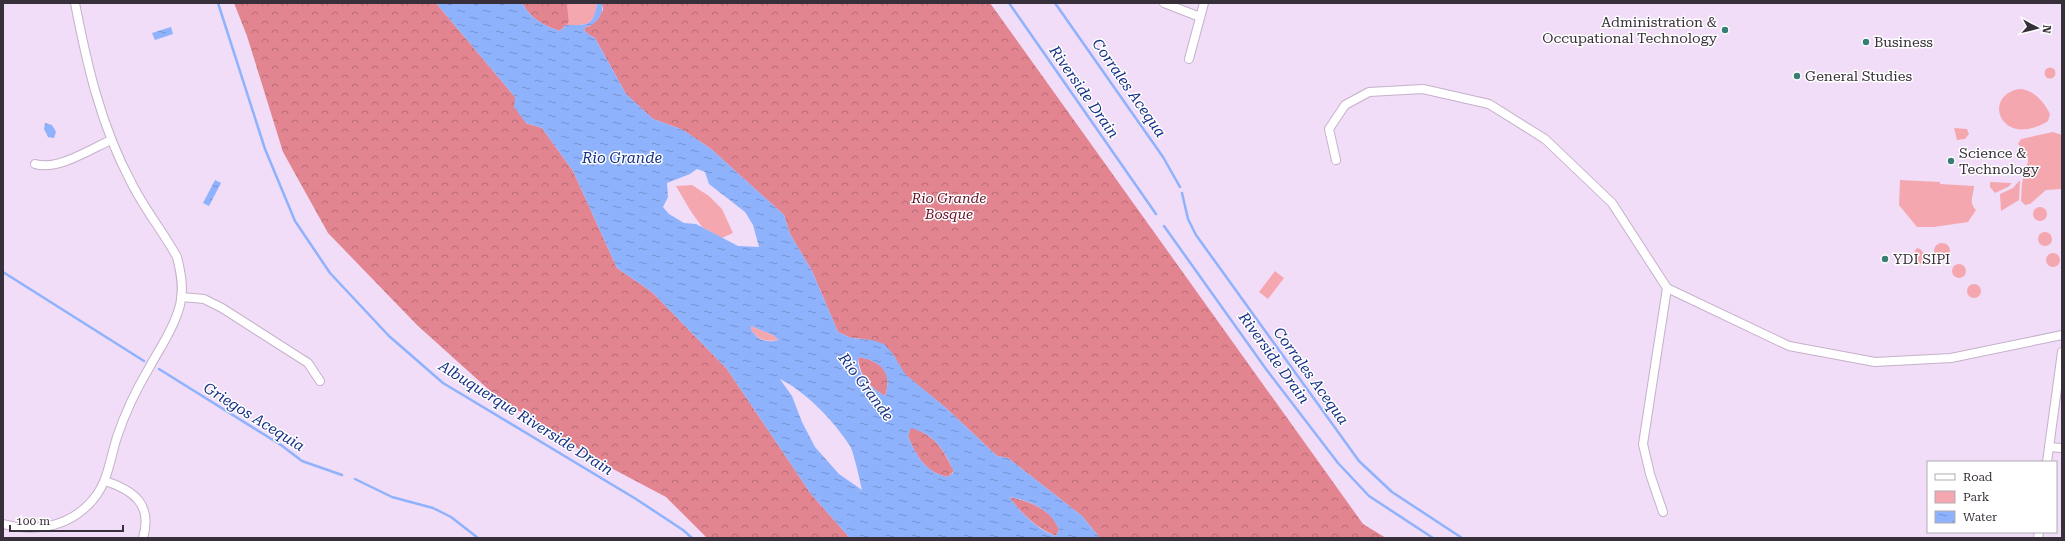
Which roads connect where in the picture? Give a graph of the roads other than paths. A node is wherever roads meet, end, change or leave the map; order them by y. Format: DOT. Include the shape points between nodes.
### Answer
graph roads {
  1 [pos="75,3"];
  2 [pos="1164,3"];
  3 [pos="1204,3"];
  4 [pos="1200,17"];
  5 [pos="1189,59"];
  6 [pos="111,140"];
  7 [pos="1336,160"];
  8 [pos="35,164"];
  9 [pos="1667,288"];
  10 [pos="181,297"];
  11 [pos="2062,335"];
  12 [pos="2062,352"];
  13 [pos="320,381"];
  14 [pos="2049,447"];
  15 [pos="2062,448"];
  16 [pos="2047,461"];
  17 [pos="105,481"];
  18 [pos="1663,512"];
  19 [pos="3,524"];
  20 [pos="143,538"];
  1 -- 6 [label="street" via="86,60"];
  2 -- 4 [label="street"];
  3 -- 4 [label="street"];
  4 -- 5 [label="street"];
  6 -- 8 [label="street" via="59,164"];
  6 -- 10 [label="street" via="130,182 177,258 181,271"];
  7 -- 9 [label="street" via="1329,129 1345,105 1369,92 1423,89 1489,104 1544,139 1612,203"];
  9 -- 11 [label="street" via="1789,346 1875,362 1951,358"];
  9 -- 18 [label="street" via="1643,444 1652,482"];
  10 -- 13 [label="street" via="204,299 222,308 308,364"];
  10 -- 17 [label="street" via="173,326 126,413"];
  12 -- 14 [label="street"];
  14 -- 15 [label="street"];
  14 -- 16 [label="street"];
  17 -- 19 [label="street" via="87,506 61,523 31,528"];
  17 -- 20 [label="street" via="126,488 137,498 146,520"];
}
